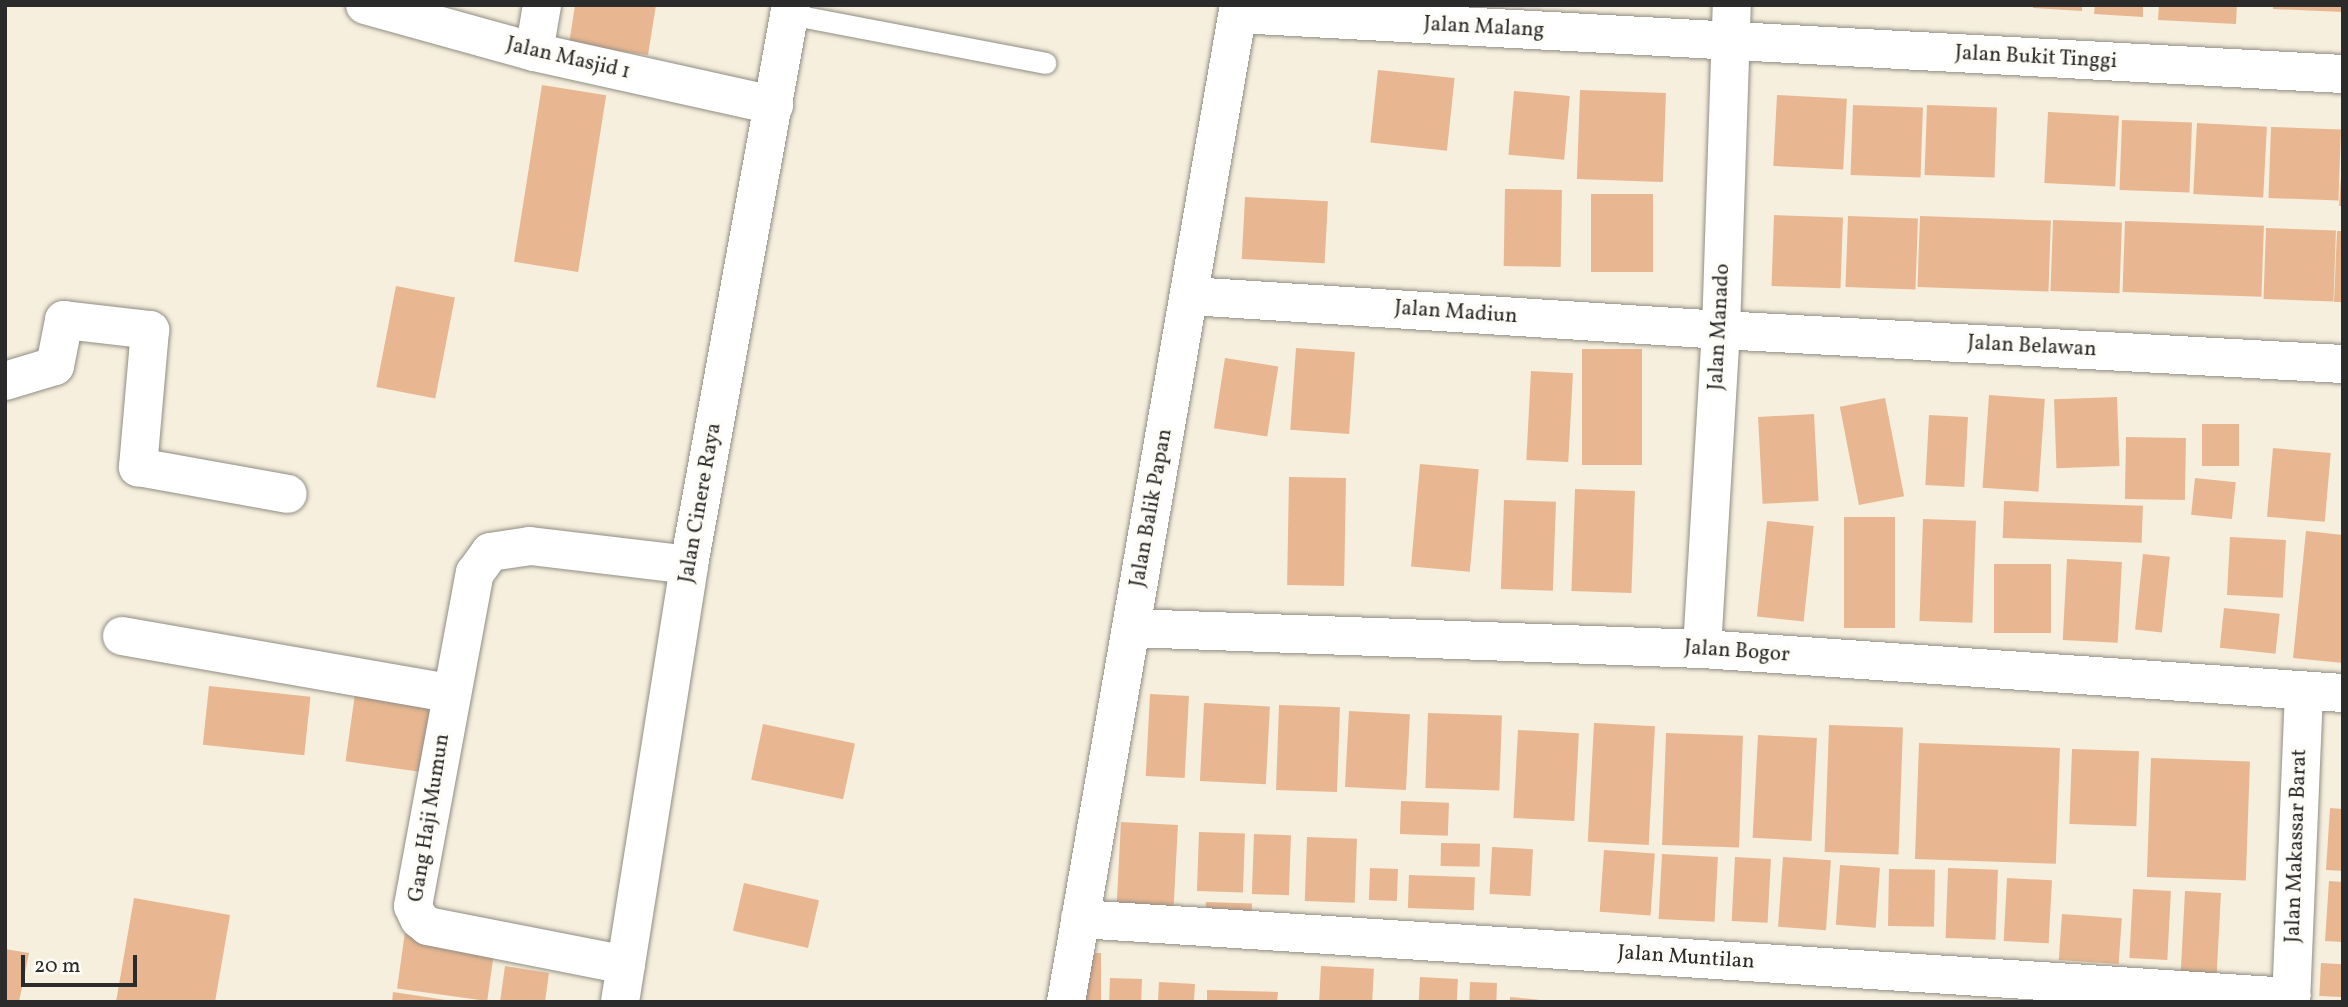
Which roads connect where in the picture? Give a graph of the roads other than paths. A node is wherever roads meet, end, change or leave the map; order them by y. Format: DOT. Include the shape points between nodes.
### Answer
graph roads {
  1 [pos="365,5"];
  2 [pos="542,5"];
  3 [pos="790,10"];
  4 [pos="1239,10"];
  5 [pos="1731,24"];
  6 [pos="534,52"];
  7 [pos="1045,63"];
  8 [pos="2343,74"];
  9 [pos="774,105"];
  10 [pos="1190,296"];
  11 [pos="1721,330"];
  12 [pos="2343,364"];
  13 [pos="5,381"];
  14 [pos="288,494"];
  15 [pos="679,563"];
  16 [pos="1131,628"];
  17 [pos="122,636"];
  18 [pos="1702,649"];
  19 [pos="2304,691"];
  20 [pos="450,693"];
  21 [pos="2343,693"];
  22 [pos="1080,919"];
  23 [pos="626,965"];
  24 [pos="2291,999"];
  25 [pos="620,1002"];
  26 [pos="1066,1002"];
  1 -- 6 [label="street, Jalan Masjid 1"];
  2 -- 6 [label="street"];
  3 -- 7 [label="lane"];
  3 -- 9 [label="street, Jalan Cinere Raya"];
  4 -- 5 [label="street, Jalan Malang"];
  4 -- 10 [label="street, Jalan Balik Papan"];
  5 -- 8 [label="street, Jalan Bukit Tinggi"];
  5 -- 11 [label="street, Jalan Manado"];
  6 -- 9 [label="street, Jalan Masjid 1"];
  9 -- 15 [label="street, Jalan Cinere Raya"];
  10 -- 11 [label="street, Jalan Madiun"];
  10 -- 16 [label="street, Jalan Balik Papan"];
  11 -- 12 [label="street, Jalan Belawan"];
  11 -- 18 [label="street, Jalan Manado"];
  13 -- 14 [label="street" via="55,366 64,320 150,330 138,467"];
  15 -- 20 [label="street, Gang Haji Mumun" via="530,546 490,552 475,573"];
  15 -- 23 [label="street, Jalan Cinere Raya"];
  16 -- 18 [label="street, Jalan Bogor"];
  16 -- 22 [label="street, Jalan Balik Papan"];
  17 -- 20 [label="street"];
  18 -- 19 [label="street, Jalan Bogor"];
  19 -- 21 [label="street, Jalan Bogor"];
  19 -- 24 [label="street, Jalan Makassar Barat"];
  20 -- 23 [label="street, Gang Haji Mumun" via="413,906 419,919 428,926"];
  22 -- 24 [label="street, Jalan Muntilan"];
  22 -- 26 [label="street, Jalan Balik Papan"];
  23 -- 25 [label="street, Jalan Cinere Raya"];
}
